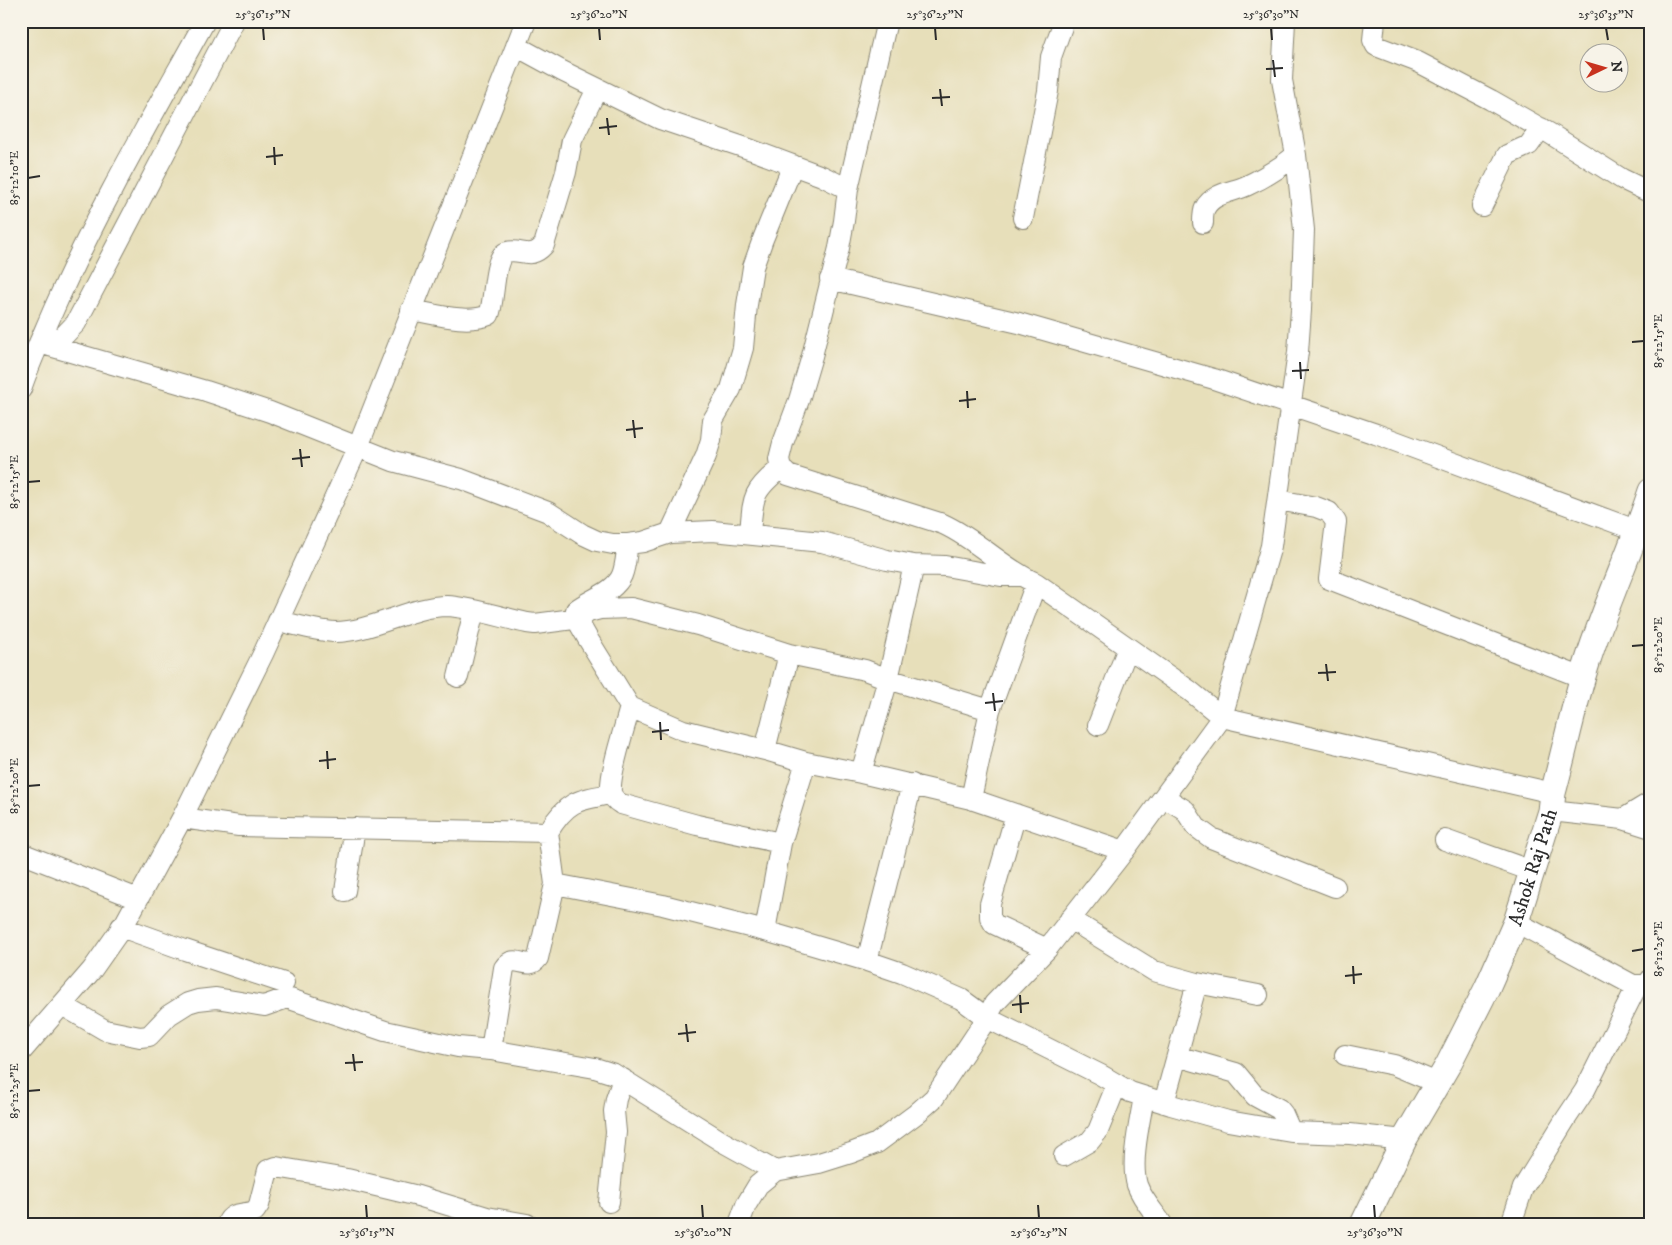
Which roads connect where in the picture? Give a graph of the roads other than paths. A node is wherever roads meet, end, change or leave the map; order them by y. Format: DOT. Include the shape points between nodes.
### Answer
graph roads {
  1 [pos="205,21"];
  2 [pos="234,21"];
  3 [pos="526,21"];
  4 [pos="887,21"];
  5 [pos="1064,21"];
  6 [pos="1286,21"];
  7 [pos="1375,21"];
  8 [pos="516,46"];
  9 [pos="597,89"];
  10 [pos="1542,128"];
  11 [pos="1296,155"];
  12 [pos="793,165"];
  13 [pos="848,189"];
  14 [pos="1651,192"];
  15 [pos="1482,206"];
  16 [pos="1023,218"];
  17 [pos="1203,223"];
  18 [pos="830,279"];
  19 [pos="411,310"];
  20 [pos="46,345"];
  21 [pos="23,377"];
  22 [pos="1289,405"];
  23 [pos="358,447"];
  24 [pos="781,468"];
  25 [pos="1651,491"];
  26 [pos="1278,500"];
  27 [pos="1638,531"];
  28 [pos="670,533"];
  29 [pos="750,534"];
  30 [pos="628,544"];
  31 [pos="914,565"];
  32 [pos="1029,580"];
  33 [pos="474,611"];
  34 [pos="581,618"];
  35 [pos="278,621"];
  36 [pos="561,621"];
  37 [pos="1128,648"];
  38 [pos="790,654"];
  39 [pos="458,677"];
  40 [pos="1583,678"];
  41 [pos="888,679"];
  42 [pos="630,707"];
  43 [pos="990,710"];
  44 [pos="1222,717"];
  45 [pos="1098,725"];
  46 [pos="765,750"];
  47 [pos="806,762"];
  48 [pos="862,773"];
  49 [pos="912,784"];
  50 [pos="611,794"];
  51 [pos="1164,797"];
  52 [pos="971,799"];
  53 [pos="1552,802"];
  54 [pos="1651,802"];
  55 [pos="1016,814"];
  56 [pos="182,818"];
  57 [pos="1623,820"];
  58 [pos="356,828"];
  59 [pos="1651,828"];
  60 [pos="548,832"];
  61 [pos="1445,840"];
  62 [pos="781,842"];
  63 [pos="1124,851"];
  64 [pos="21,853"];
  65 [pos="1532,872"];
  66 [pos="554,884"];
  67 [pos="1335,887"];
  68 [pos="345,891"];
  69 [pos="138,899"];
  70 [pos="1070,919"];
  71 [pos="1516,922"];
  72 [pos="122,927"];
  73 [pos="765,931"];
  74 [pos="1047,949"];
  75 [pos="867,960"];
  76 [pos="1197,982"];
  77 [pos="284,983"];
  78 [pos="1647,984"];
  79 [pos="1258,995"];
  80 [pos="62,1005"];
  81 [pos="987,1018"];
  82 [pos="491,1050"];
  83 [pos="21,1052"];
  84 [pos="1345,1055"];
  85 [pos="1177,1056"];
  86 [pos="623,1079"];
  87 [pos="1437,1083"];
  88 [pos="1117,1084"];
  89 [pos="1144,1096"];
  90 [pos="1164,1103"];
  91 [pos="1291,1132"];
  92 [pos="1404,1140"];
  93 [pos="1064,1156"];
  94 [pos="775,1170"];
  95 [pos="609,1202"];
  96 [pos="228,1224"];
  97 [pos="527,1224"];
  98 [pos="739,1224"];
  99 [pos="1162,1224"];
  100 [pos="1364,1224"];
  101 [pos="1511,1224"];
  1 -- 20 [label="street" via="75,260"];
  2 -- 20 [label="street" via="76,323"];
  3 -- 8 [label="street"];
  4 -- 13 [label="street"];
  5 -- 16 [label="street" via="1051,57 1048,90"];
  6 -- 11 [label="street" via="1282,80"];
  7 -- 10 [label="street" via="1373,40 1376,46 1418,62"];
  8 -- 9 [label="street"];
  8 -- 19 [label="street"];
  9 -- 12 [label="street" via="660,120"];
  9 -- 19 [label="street" via="572,140 544,245 533,253 507,252 502,255 489,315 472,318"];
  10 -- 14 [label="street" via="1622,178"];
  10 -- 15 [label="street" via="1529,145 1507,155"];
  11 -- 17 [label="street" via="1245,187 1212,200 1205,208"];
  11 -- 22 [label="street" via="1304,249 1299,335"];
  12 -- 13 [label="street"];
  12 -- 28 [label="street" via="753,267 743,348 731,389 713,420 706,456"];
  13 -- 18 [label="street" via="844,222"];
  18 -- 22 [label="street" via="1019,323 1214,379"];
  18 -- 24 [label="street" via="812,356 783,443 779,459"];
  19 -- 23 [label="street"];
  20 -- 21 [label="street"];
  20 -- 23 [label="street" via="263,410"];
  22 -- 26 [label="street"];
  22 -- 27 [label="street"];
  23 -- 30 [label="street" via="406,465 460,479 548,512 596,541"];
  23 -- 35 [label="street"];
  24 -- 29 [label="street" via="760,486 755,495"];
  24 -- 32 [label="street" via="798,480 943,524"];
  25 -- 27 [label="main road, Ashok Raj Path"];
  26 -- 40 [label="street" via="1316,507 1329,512 1336,522 1329,579"];
  26 -- 44 [label="street" via="1267,561"];
  27 -- 40 [label="main road, Ashok Raj Path"];
  28 -- 29 [label="street" via="713,531"];
  28 -- 30 [label="street"];
  29 -- 31 [label="street" via="822,542"];
  30 -- 36 [label="street" via="622,576 617,583"];
  31 -- 32 [label="street" via="945,566"];
  31 -- 41 [label="street"];
  32 -- 37 [label="street"];
  32 -- 43 [label="street"];
  33 -- 35 [label="street" via="447,606 335,632"];
  33 -- 36 [label="street" via="527,623"];
  33 -- 39 [label="street"];
  34 -- 36 [label="street"];
  34 -- 38 [label="street" via="600,609 632,608"];
  34 -- 42 [label="street" via="580,625"];
  35 -- 56 [label="street"];
  37 -- 44 [label="street"];
  37 -- 45 [label="street"];
  38 -- 41 [label="street" via="858,668"];
  38 -- 46 [label="street"];
  40 -- 53 [label="main road, Ashok Raj Path"];
  41 -- 43 [label="street"];
  41 -- 48 [label="street"];
  42 -- 46 [label="street" via="683,730"];
  42 -- 50 [label="street" via="611,779"];
  43 -- 52 [label="street"];
  44 -- 51 [label="street"];
  44 -- 53 [label="street"];
  46 -- 47 [label="street"];
  47 -- 48 [label="street"];
  47 -- 62 [label="street"];
  48 -- 49 [label="street"];
  49 -- 52 [label="street"];
  49 -- 75 [label="street"];
  50 -- 60 [label="street" via="580,800 565,810"];
  50 -- 62 [label="street" via="621,804 696,825"];
  51 -- 63 [label="street"];
  51 -- 67 [label="street" via="1185,810 1196,827 1211,838"];
  52 -- 55 [label="street"];
  53 -- 57 [label="street"];
  53 -- 65 [label="main road, Ashok Raj Path"];
  54 -- 57 [label="street"];
  55 -- 63 [label="street"];
  55 -- 74 [label="street" via="990,904 990,917 994,924"];
  56 -- 58 [label="street" via="239,826"];
  56 -- 69 [label="street"];
  57 -- 59 [label="street"];
  58 -- 60 [label="street"];
  58 -- 68 [label="street"];
  60 -- 66 [label="street"];
  61 -- 65 [label="street"];
  62 -- 73 [label="street"];
  63 -- 70 [label="street"];
  64 -- 69 [label="street"];
  65 -- 71 [label="main road, Ashok Raj Path"];
  66 -- 73 [label="street" via="663,905"];
  66 -- 82 [label="street" via="538,958 527,964 514,960 504,968"];
  69 -- 72 [label="street"];
  70 -- 74 [label="street"];
  70 -- 76 [label="street" via="1154,970"];
  71 -- 78 [label="street" via="1633,985"];
  71 -- 87 [label="main road, Ashok Raj Path" via="1487,988"];
  72 -- 77 [label="street"];
  72 -- 80 [label="street"];
  73 -- 75 [label="street"];
  74 -- 81 [label="street" via="994,1004"];
  75 -- 81 [label="street" via="961,999"];
  76 -- 79 [label="street"];
  76 -- 85 [label="street"];
  78 -- 101 [label="street" via="1523,1188"];
  80 -- 82 [label="street" via="105,1030 140,1037 149,1036 169,1015 198,1000 216,998 264,1006 290,999 385,1030 458,1047"];
  80 -- 83 [label="street"];
  81 -- 88 [label="street"];
  81 -- 94 [label="street" via="934,1098 896,1130 851,1153 819,1163"];
  82 -- 86 [label="street" via="595,1068"];
  84 -- 87 [label="street" via="1394,1065"];
  85 -- 90 [label="street"];
  85 -- 91 [label="street" via="1236,1073 1255,1096 1279,1109"];
  86 -- 94 [label="street" via="721,1141"];
  86 -- 95 [label="street" via="614,1111 616,1132"];
  87 -- 92 [label="main road, Ashok Raj Path"];
  88 -- 89 [label="street"];
  88 -- 93 [label="street" via="1098,1131 1090,1141"];
  89 -- 90 [label="street"];
  89 -- 99 [label="street" via="1135,1176 1143,1196"];
  90 -- 91 [label="street" via="1228,1121"];
  91 -- 92 [label="street"];
  92 -- 100 [label="main road, Ashok Raj Path"];
  94 -- 98 [label="street" via="758,1185"];
  96 -- 97 [label="street" via="233,1215 255,1211 268,1170 276,1167 347,1179"];
}
